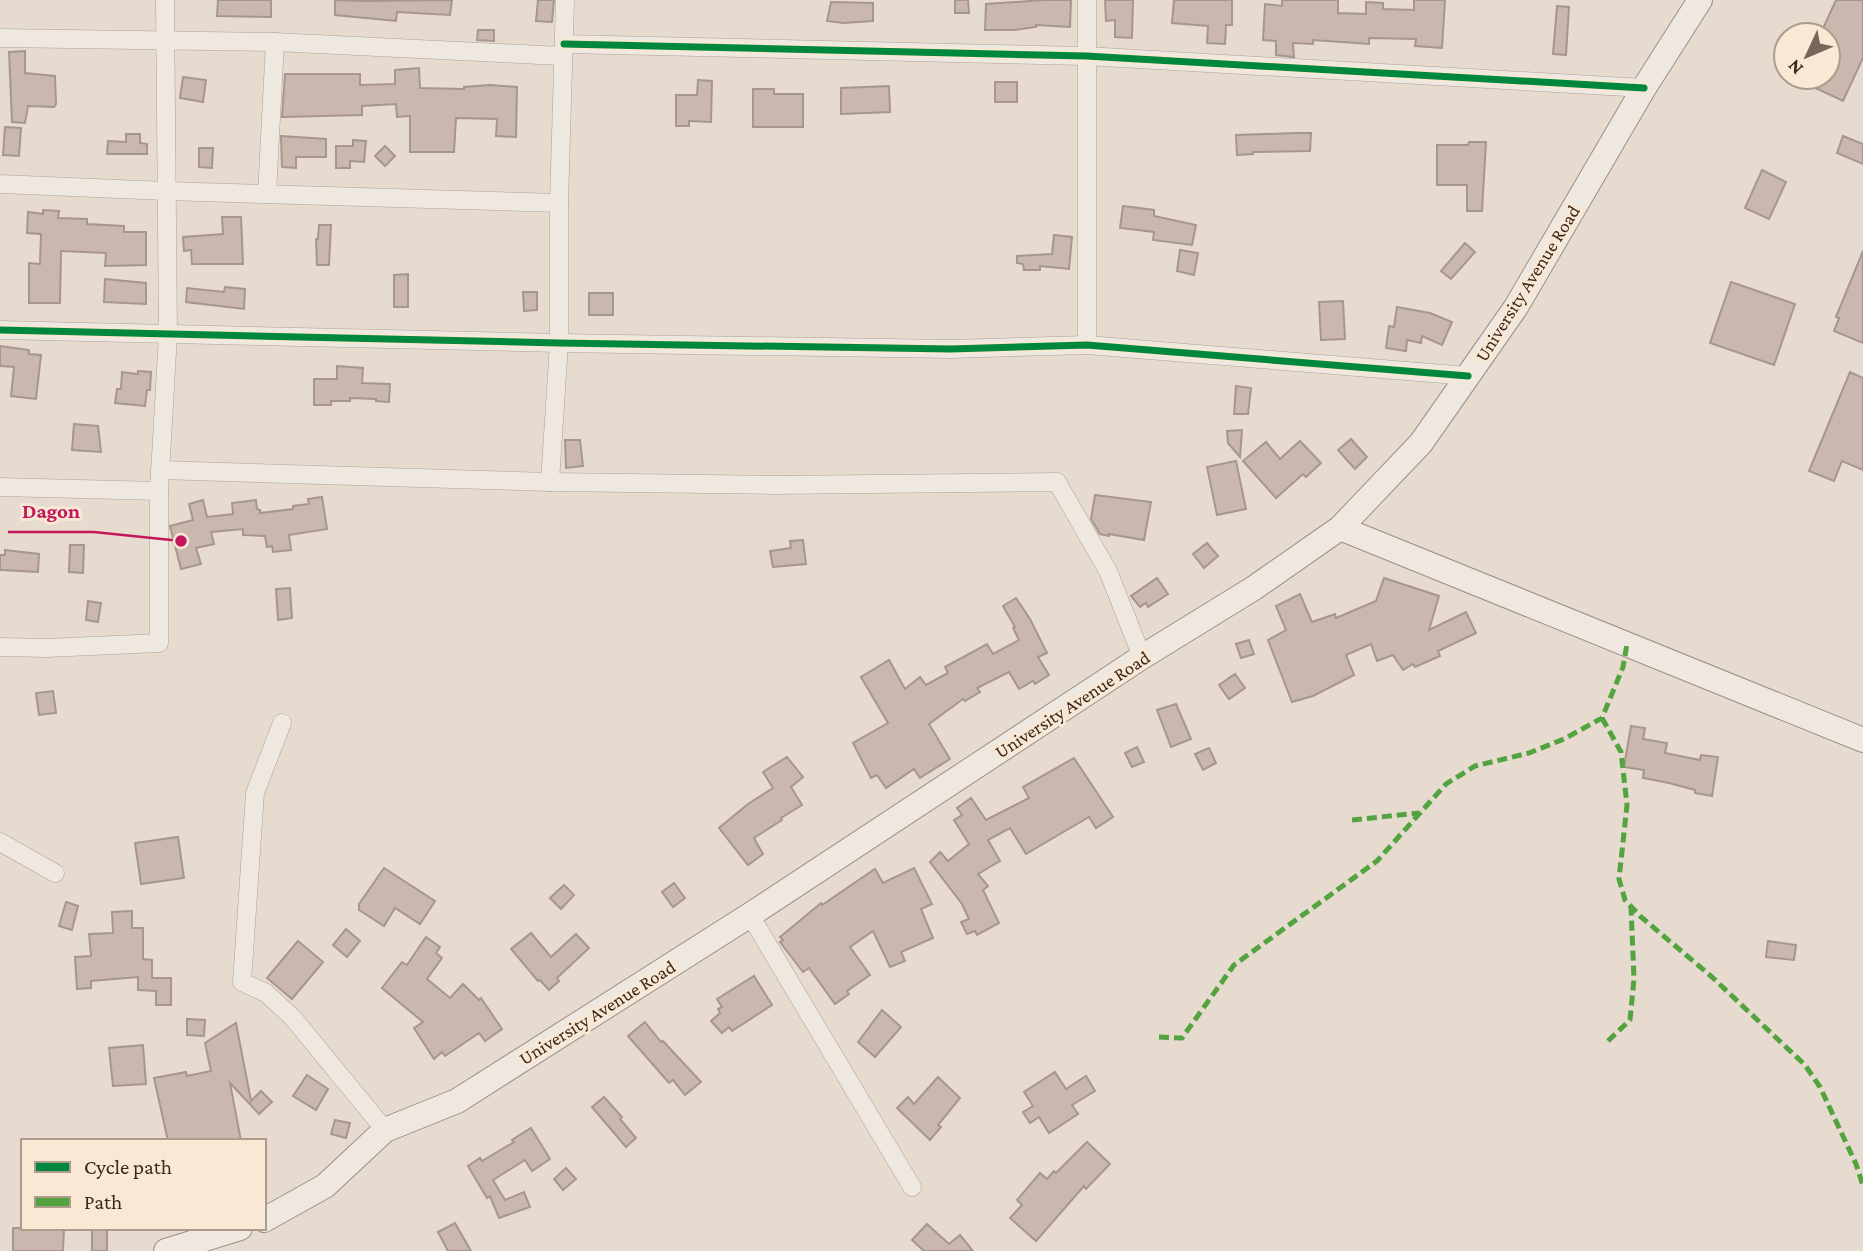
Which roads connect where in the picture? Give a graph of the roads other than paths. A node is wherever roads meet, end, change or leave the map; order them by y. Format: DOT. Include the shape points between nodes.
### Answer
graph roads {
  1 [pos="165,0"];
  2 [pos="565,0"];
  3 [pos="1087,0"];
  4 [pos="1700,0"];
  5 [pos="0,38"];
  6 [pos="164,40"];
  7 [pos="275,42"];
  8 [pos="563,50"];
  9 [pos="1086,57"];
  10 [pos="1644,88"];
  11 [pos="0,184"];
  12 [pos="166,191"];
  13 [pos="267,194"];
  14 [pos="559,203"];
  15 [pos="0,330"];
  16 [pos="168,335"];
  17 [pos="559,343"];
  18 [pos="1087,345"];
  19 [pos="1468,376"];
  20 [pos="160,470"];
  21 [pos="550,482"];
  22 [pos="0,487"];
  23 [pos="159,491"];
  24 [pos="1340,528"];
  25 [pos="0,647"];
  26 [pos="1142,657"];
  27 [pos="282,723"];
  28 [pos="1863,740"];
  29 [pos="0,842"];
  30 [pos="55,873"];
  31 [pos="750,915"];
  32 [pos="385,1130"];
  33 [pos="912,1187"];
  34 [pos="266,1219"];
  35 [pos="234,1230"];
  36 [pos="166,1251"];
  1 -- 6 [label="street"];
  2 -- 8 [label="street"];
  3 -- 9 [label="street"];
  4 -- 10 [label="main road, University Avenue Road"];
  5 -- 6 [label="street"];
  6 -- 7 [label="street"];
  6 -- 12 [label="street"];
  7 -- 8 [label="street"];
  7 -- 13 [label="street"];
  8 -- 9 [label="street"];
  8 -- 14 [label="street"];
  9 -- 10 [label="street"];
  9 -- 18 [label="street"];
  10 -- 19 [label="main road, University Avenue Road" via="1516,307"];
  11 -- 12 [label="street"];
  12 -- 13 [label="street"];
  12 -- 16 [label="street"];
  13 -- 14 [label="street"];
  14 -- 17 [label="street"];
  15 -- 16 [label="street"];
  16 -- 17 [label="street"];
  16 -- 20 [label="street"];
  17 -- 18 [label="street" via="951,349"];
  17 -- 21 [label="street"];
  18 -- 19 [label="street"];
  19 -- 24 [label="main road, University Avenue Road" via="1421,443"];
  20 -- 21 [label="street"];
  20 -- 23 [label="street"];
  21 -- 26 [label="street" via="1057,482 1108,571"];
  22 -- 23 [label="street"];
  23 -- 25 [label="street" via="159,643"];
  24 -- 26 [label="main road, University Avenue Road"];
  24 -- 28 [label="main road"];
  26 -- 31 [label="main road, University Avenue Road"];
  27 -- 32 [label="street" via="255,793 242,982 266,993 293,1018"];
  29 -- 30 [label="street"];
  31 -- 32 [label="main road, University Avenue Road" via="457,1101"];
  31 -- 33 [label="street"];
  32 -- 34 [label="main road, University Avenue Road" via="325,1186"];
  35 -- 36 [label="main road"];
}
